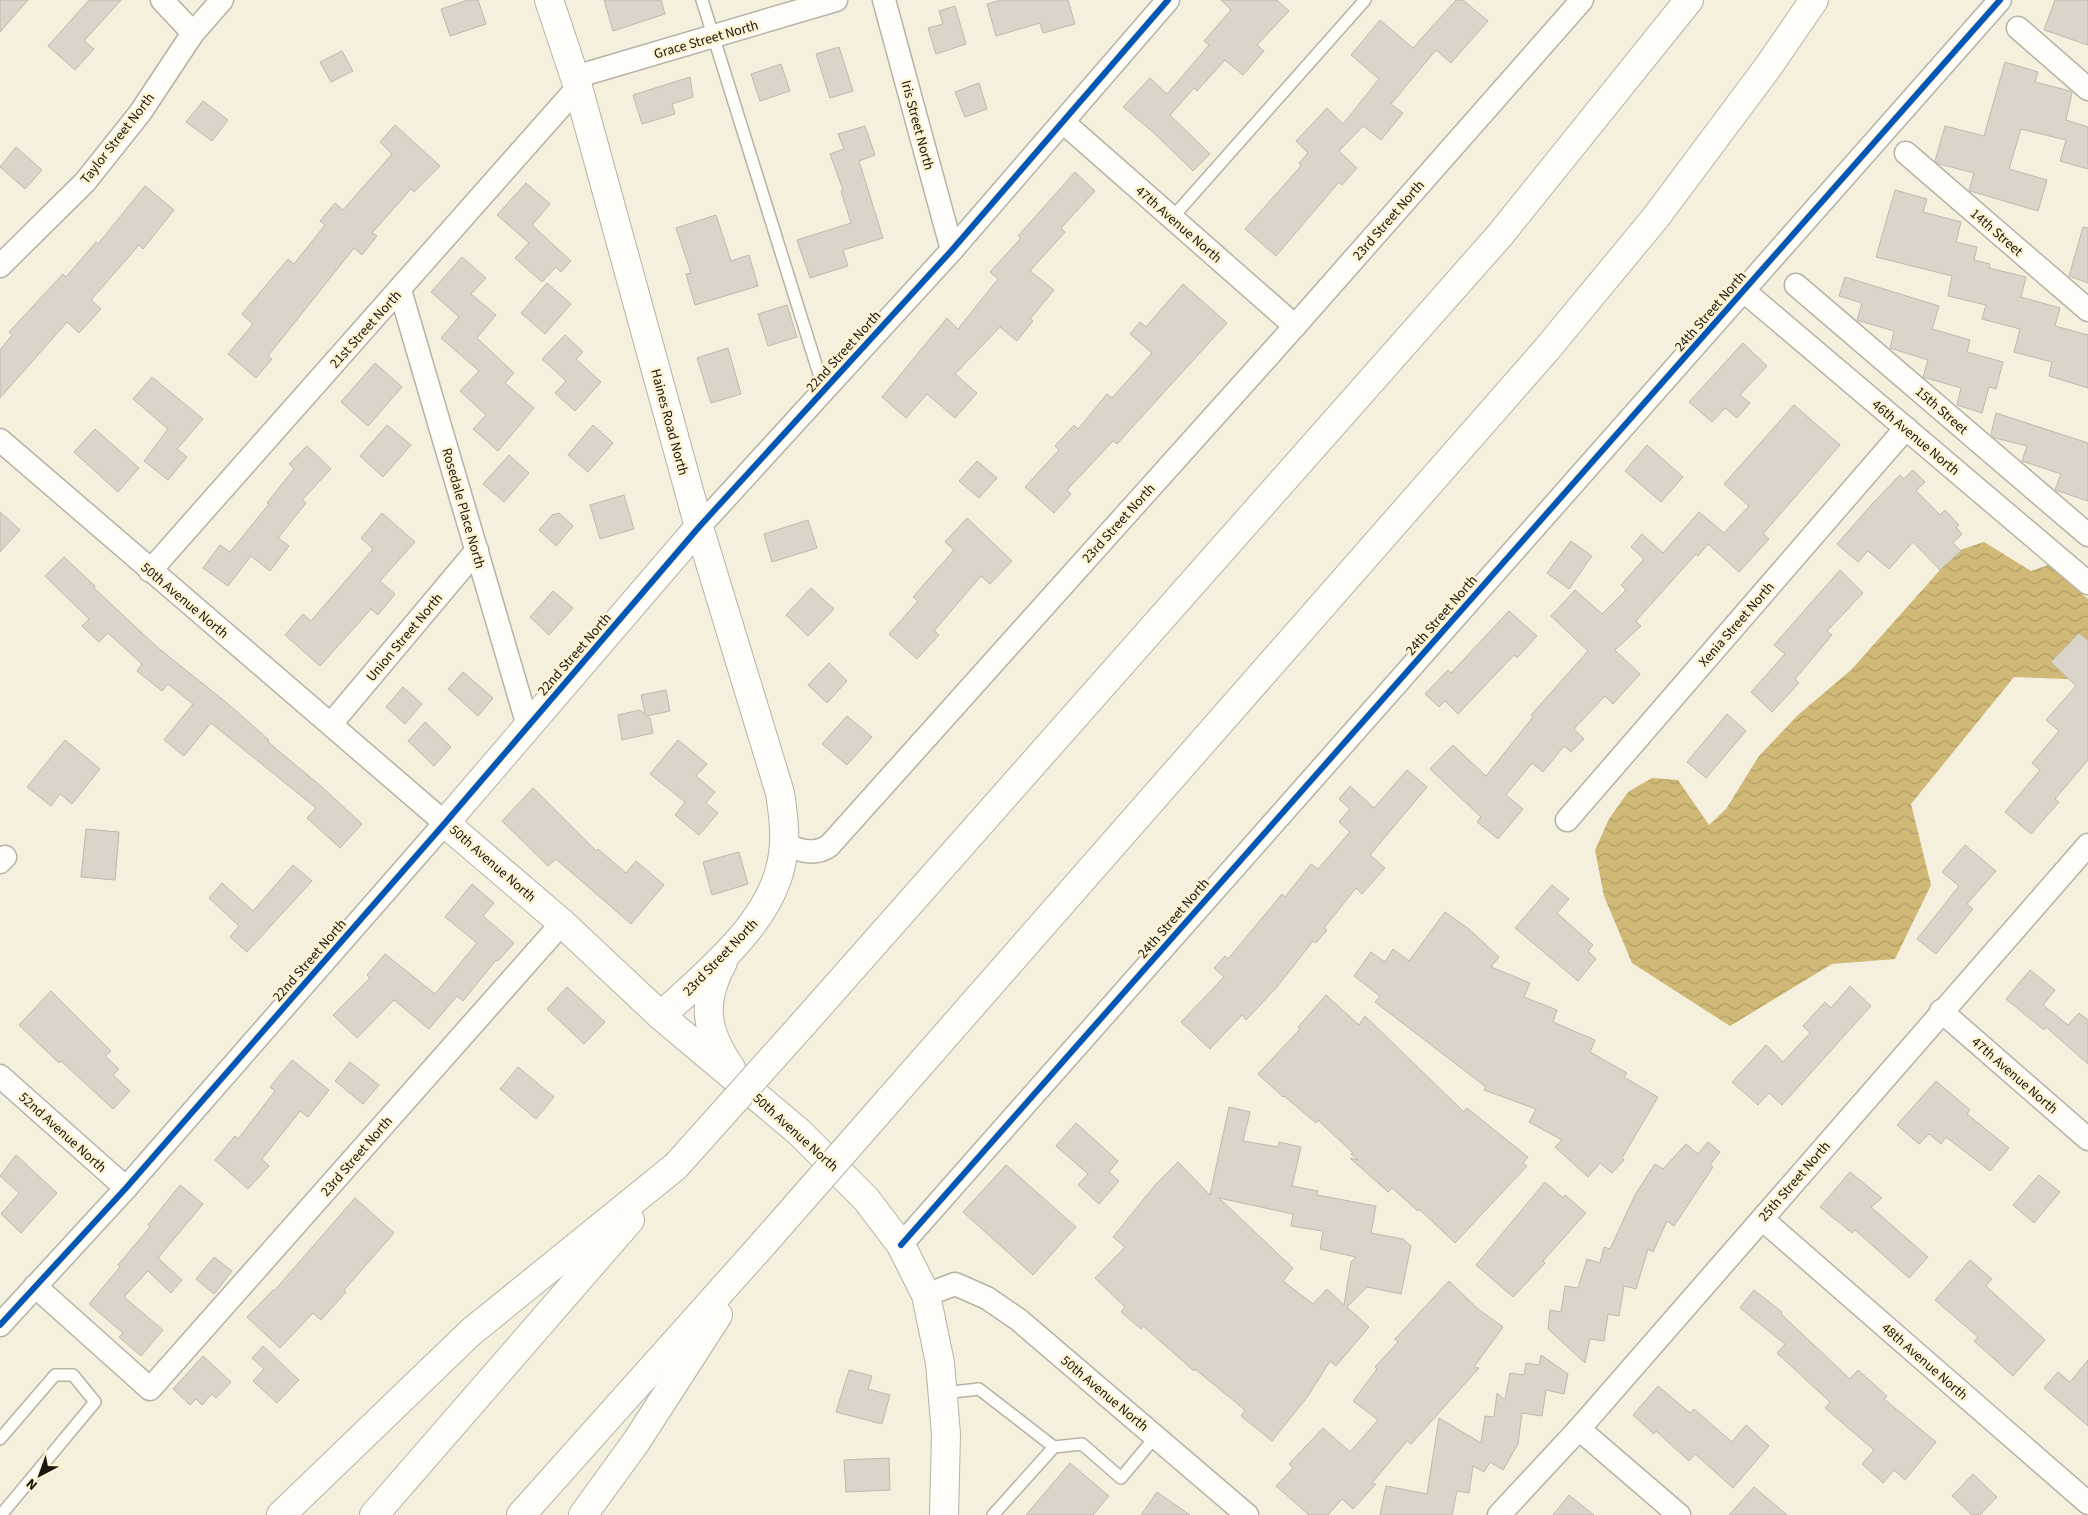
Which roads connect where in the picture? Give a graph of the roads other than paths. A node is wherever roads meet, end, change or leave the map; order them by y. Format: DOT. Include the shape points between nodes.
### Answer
graph roads {
  1 [pos="162,0"];
  2 [pos="222,0"];
  3 [pos="549,0"];
  4 [pos="702,0"];
  5 [pos="836,0"];
  6 [pos="884,0"];
  7 [pos="1168,0"];
  8 [pos="1365,0"];
  9 [pos="1582,0"];
  10 [pos="1689,0"];
  11 [pos="1814,0"];
  12 [pos="2000,0"];
  13 [pos="2018,28"];
  14 [pos="192,33"];
  15 [pos="712,37"];
  16 [pos="577,82"];
  17 [pos="2088,89"];
  18 [pos="1063,122"];
  19 [pos="1906,154"];
  20 [pos="1172,218"];
  21 [pos="952,250"];
  22 [pos="0,266"];
  23 [pos="1796,285"];
  24 [pos="400,290"];
  25 [pos="1744,291"];
  26 [pos="2088,310"];
  27 [pos="1295,326"];
  28 [pos="824,390"];
  29 [pos="1906,428"];
  30 [pos="0,440"];
  31 [pos="699,527"];
  32 [pos="2088,535"];
  33 [pos="477,550"];
  34 [pos="150,571"];
  35 [pos="2088,583"];
  36 [pos="331,724"];
  37 [pos="528,726"];
  38 [pos="1566,820"];
  39 [pos="445,823"];
  40 [pos="784,845"];
  41 [pos="2088,845"];
  42 [pos="562,923"];
  43 [pos="730,950"];
  44 [pos="1941,1011"];
  45 [pos="661,1016"];
  46 [pos="0,1076"];
  47 [pos="744,1085"];
  48 [pos="2088,1139"];
  49 [pos="676,1166"];
  50 [pos="126,1188"];
  51 [pos="1762,1219"];
  52 [pos="763,1244"];
  53 [pos="901,1245"];
  54 [pos="35,1286"];
  55 [pos="926,1295"];
  56 [pos="0,1325"];
  57 [pos="943,1393"];
  58 [pos="1579,1429"];
  59 [pos="1156,1436"];
  60 [pos="0,1439"];
  61 [pos="1054,1447"];
  62 [pos="2088,1503"];
  63 [pos="1,1515"];
  64 [pos="281,1515"];
  65 [pos="374,1515"];
  66 [pos="521,1515"];
  67 [pos="584,1515"];
  68 [pos="944,1515"];
  69 [pos="993,1515"];
  70 [pos="1247,1515"];
  71 [pos="1499,1515"];
  72 [pos="1679,1515"];
  1 -- 14 [label="street"];
  2 -- 14 [label="street, Taylor Street North"];
  3 -- 16 [label="main road, Haines Road North"];
  4 -- 15 [label="lane"];
  5 -- 15 [label="street, Grace Street North"];
  6 -- 21 [label="street, Iris Street North"];
  7 -- 18 [label="street, 22nd Street North"];
  8 -- 20 [label="lane"];
  9 -- 27 [label="street, 23rd Street North"];
  10 -- 49 [label="main road, bridge" via="1500,235"];
  11 -- 52 [label="main road, bridge" via="1656,217 1547,349"];
  12 -- 25 [label="street, 24th Street North"];
  13 -- 17 [label="street"];
  14 -- 22 [label="street, Taylor Street North" via="140,113 85,182"];
  15 -- 16 [label="street, Grace Street North"];
  15 -- 28 [label="lane"];
  16 -- 24 [label="street, 21st Street North"];
  16 -- 31 [label="main road, Haines Road North"];
  18 -- 20 [label="street, 47th Avenue North"];
  18 -- 21 [label="street, 22nd Street North"];
  19 -- 26 [label="street, 14th Street"];
  20 -- 27 [label="street, 47th Avenue North"];
  21 -- 28 [label="street, 22nd Street North"];
  23 -- 32 [label="street, 15th Street"];
  24 -- 33 [label="street, Rosedale Place North"];
  24 -- 34 [label="street, 21st Street North"];
  25 -- 29 [label="street, 46th Avenue North"];
  25 -- 53 [label="street, 24th Street North"];
  27 -- 40 [label="street, 23rd Street North" via="829,846 820,852"];
  28 -- 31 [label="street, 22nd Street North"];
  29 -- 35 [label="street, 46th Avenue North"];
  29 -- 38 [label="street, Xenia Street North"];
  30 -- 34 [label="street, 50th Avenue North"];
  31 -- 37 [label="main road, 22nd Street North"];
  31 -- 40 [label="main road, Haines Road North" via="780,793 785,822"];
  33 -- 36 [label="street, Union Street North"];
  33 -- 37 [label="street, Rosedale Place North"];
  34 -- 36 [label="street, 50th Avenue North"];
  36 -- 39 [label="street, 50th Avenue North"];
  37 -- 39 [label="main road, 22nd Street North"];
  39 -- 42 [label="main road, 50th Avenue North"];
  39 -- 50 [label="street, 22nd Street North"];
  40 -- 43 [label="main road, 23rd Street North" via="774,889 759,915"];
  41 -- 44 [label="street, 25th Street North"];
  42 -- 45 [label="main road, 50th Avenue North"];
  42 -- 54 [label="street, 23rd Street North" via="150,1389"];
  43 -- 45 [label="main road, 23rd Street North"];
  43 -- 47 [label="main road" via="712,981 708,1006 721,1054"];
  44 -- 48 [label="street, 47th Avenue North"];
  44 -- 51 [label="street, 25th Street North"];
  45 -- 47 [label="main road, 50th Avenue North"];
  46 -- 50 [label="street, 52nd Avenue North"];
  47 -- 53 [label="main road, 50th Avenue North" via="800,1132 866,1199"];
  49 -- 64 [label="main road" via="471,1332"];
  49 -- 65 [label="main road"];
  50 -- 54 [label="street, 22nd Street North"];
  51 -- 58 [label="street, 25th Street North"];
  51 -- 62 [label="street, 48th Avenue North"];
  52 -- 66 [label="main road"];
  52 -- 67 [label="main road" via="636,1442"];
  53 -- 55 [label="main road"];
  54 -- 56 [label="street, 22nd Street North"];
  55 -- 57 [label="main road"];
  55 -- 59 [label="street, 50th Avenue North" via="955,1284 987,1298 1018,1320"];
  57 -- 61 [label="lane" via="979,1389"];
  57 -- 68 [label="main road" via="946,1434"];
  58 -- 71 [label="street, 25th Street North"];
  58 -- 72 [label="street"];
  59 -- 61 [label="lane" via="1121,1478 1082,1444"];
  59 -- 70 [label="street, 50th Avenue North"];
  60 -- 63 [label="lane" via="55,1375 73,1375 95,1402"];
  61 -- 69 [label="lane"];
}
